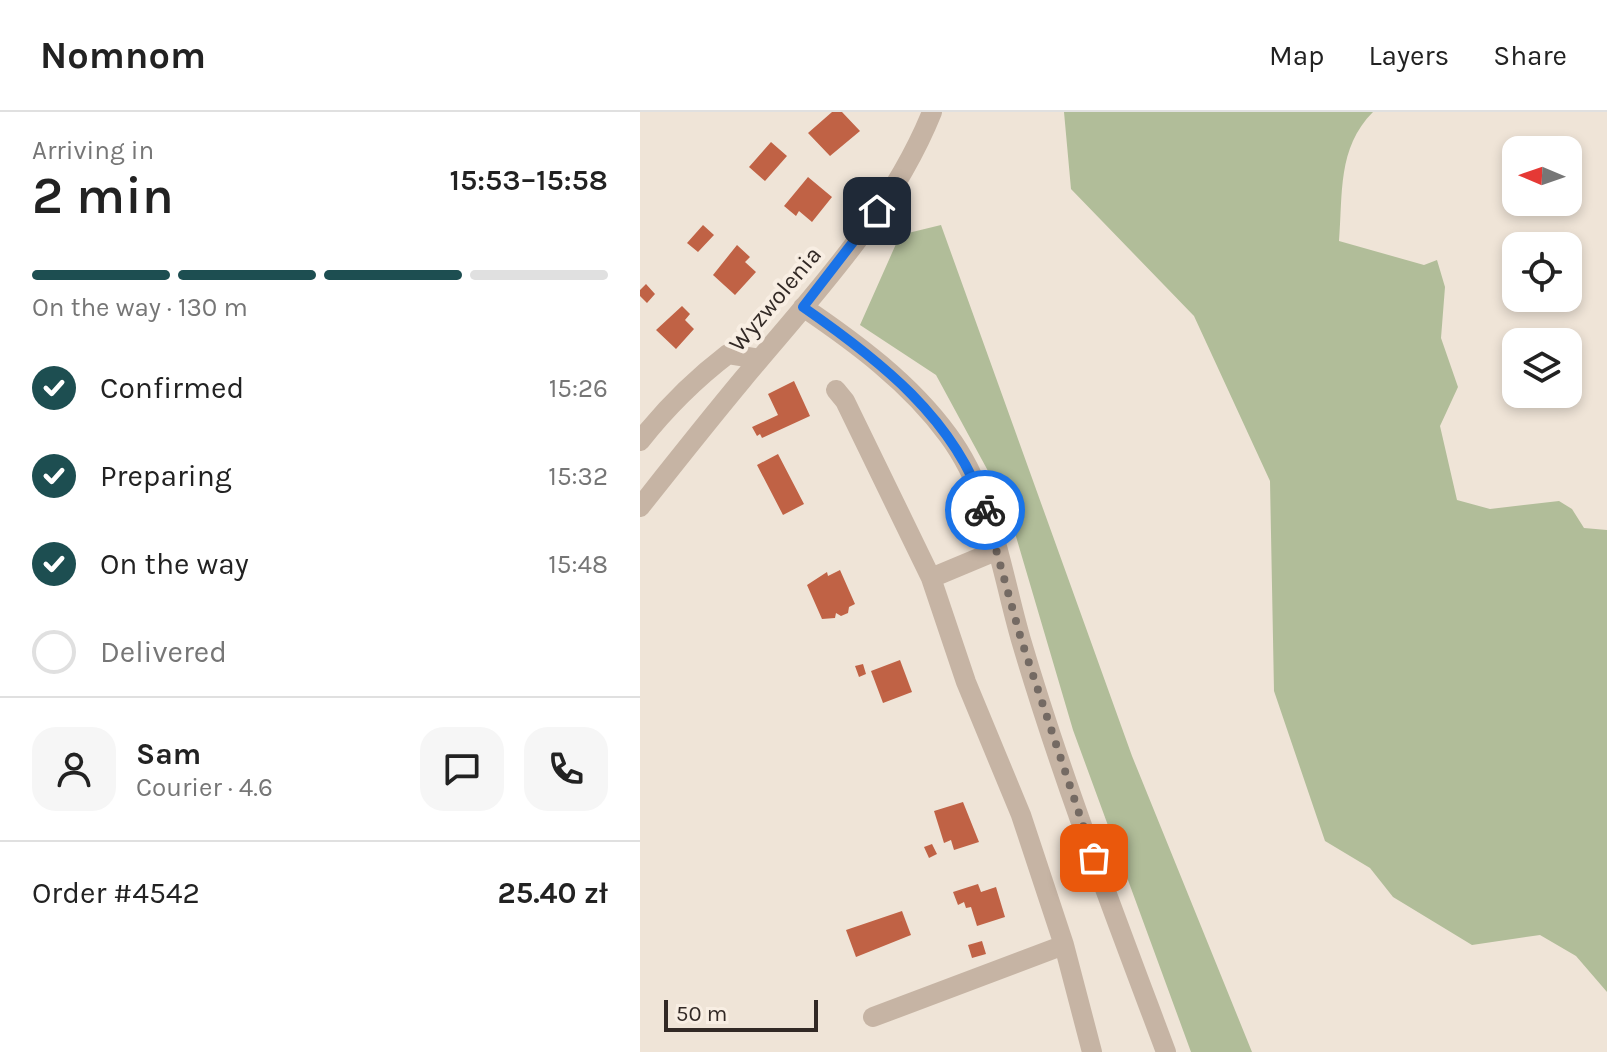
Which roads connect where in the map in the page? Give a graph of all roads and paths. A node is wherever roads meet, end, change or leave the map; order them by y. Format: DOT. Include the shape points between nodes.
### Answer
graph roads {
  1 [pos="932,112"];
  2 [pos="803,307"];
  3 [pos="760,359"];
  4 [pos="836,390"];
  5 [pos="640,441"];
  6 [pos="640,507"];
  7 [pos="998,550"];
  8 [pos="931,578"];
  9 [pos="1064,945"];
  10 [pos="873,1017"];
  11 [pos="1092,1052"];
  12 [pos="1166,1052"];
  1 -- 2 [label="street, Wyzwolenia" via="892,189"];
  2 -- 3 [label="street, Wyzwolenia"];
  2 -- 7 [label="street" via="898,379 948,435 968,467"];
  3 -- 5 [label="street" via="728,354 667,407"];
  3 -- 6 [label="street, Wyzwolenia"];
  4 -- 8 [label="street"];
  7 -- 8 [label="street"];
  7 -- 12 [label="street" via="1067,781"];
  8 -- 9 [label="street"];
  9 -- 10 [label="street"];
  9 -- 11 [label="street"];
}
